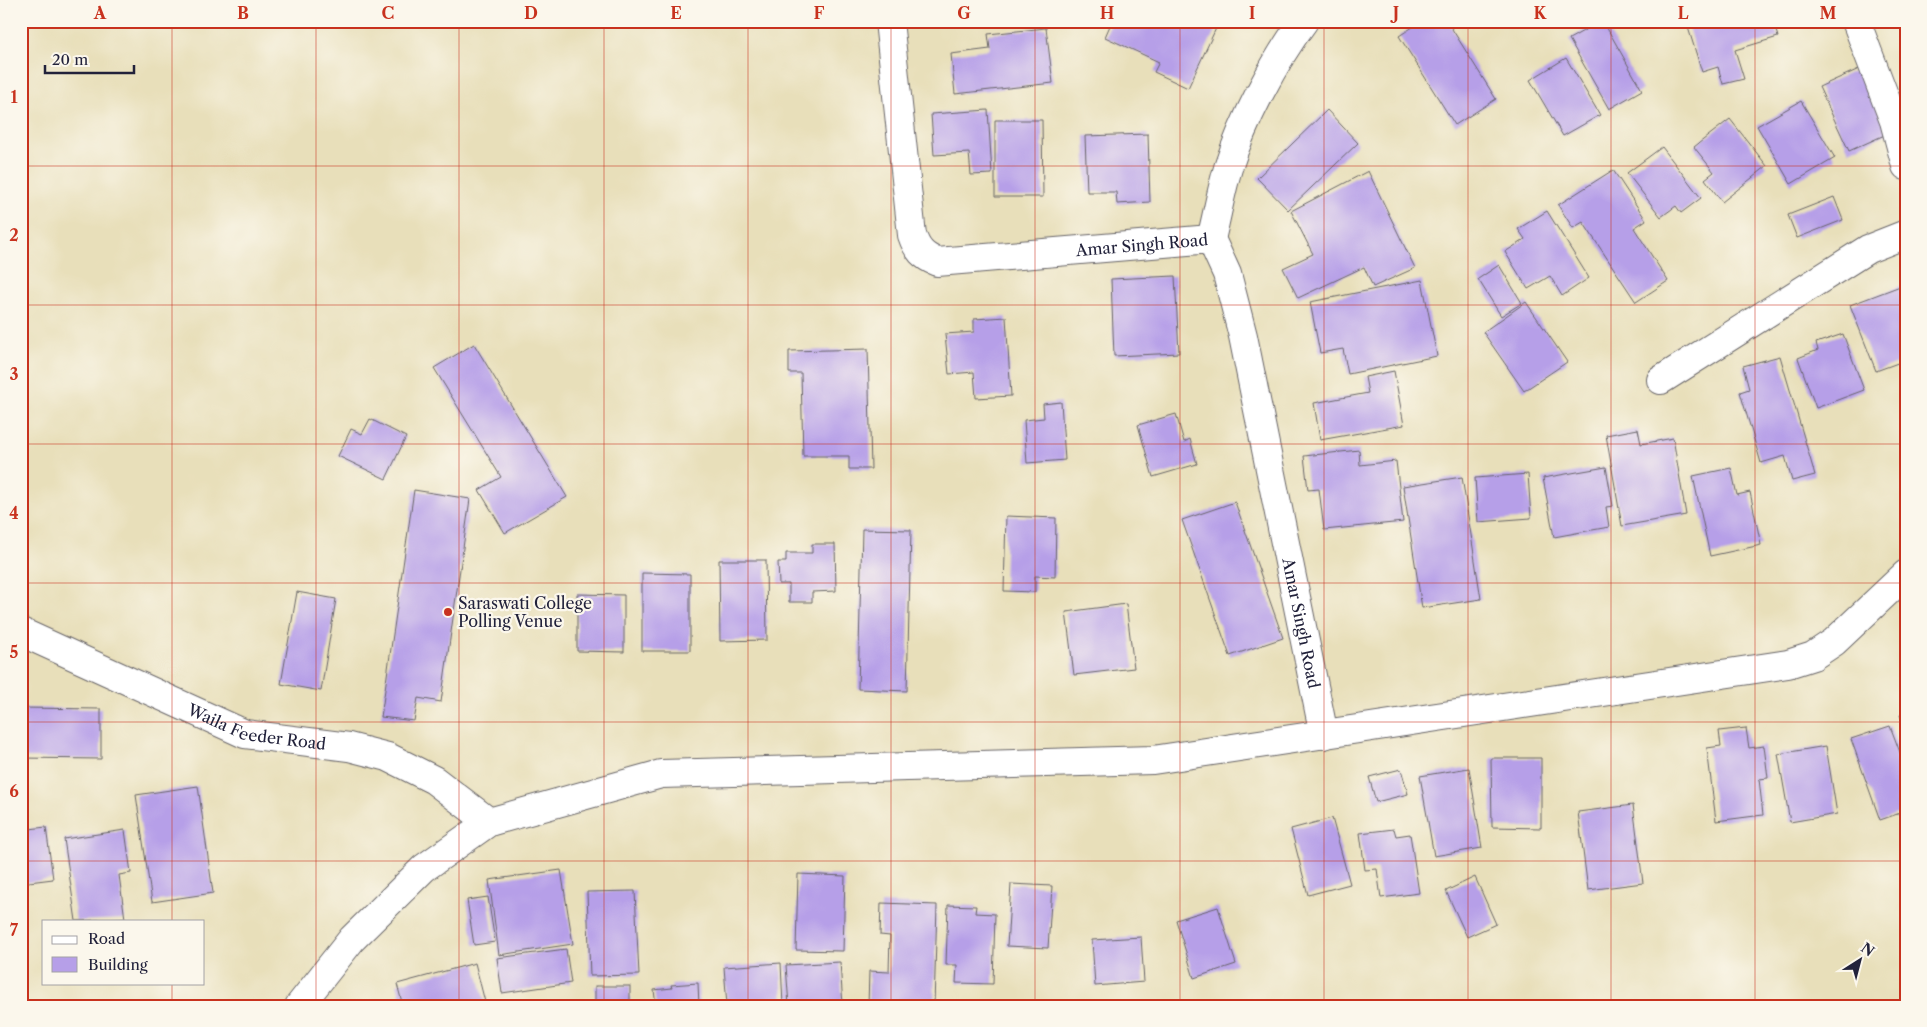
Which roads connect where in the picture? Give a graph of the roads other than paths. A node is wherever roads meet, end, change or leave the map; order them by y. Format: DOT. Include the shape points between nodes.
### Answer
graph roads {
  1 [pos="889,21"];
  2 [pos="1304,21"];
  3 [pos="1856,21"];
  4 [pos="1906,166"];
  5 [pos="1906,234"];
  6 [pos="1211,240"];
  7 [pos="1661,380"];
  8 [pos="1906,574"];
  9 [pos="21,632"];
  10 [pos="1324,735"];
  11 [pos="489,822"];
  12 [pos="299,1006"];
  1 -- 6 [label="street, Amar Singh Road" via="912,236 924,256 937,262"];
  2 -- 6 [label="street" via="1266,83 1244,128 1228,169"];
  3 -- 4 [label="street" via="1894,121"];
  5 -- 7 [label="street" via="1868,249"];
  6 -- 10 [label="street, Amar Singh Road" via="1227,274 1243,336"];
  8 -- 10 [label="street" via="1834,642 1814,656 1788,664"];
  9 -- 11 [label="street, Waila Feeder Road" via="245,734 349,747 388,757 434,780"];
  10 -- 11 [label="street" via="1153,760 661,774"];
  11 -- 12 [label="street" via="424,868 352,939"];
}
